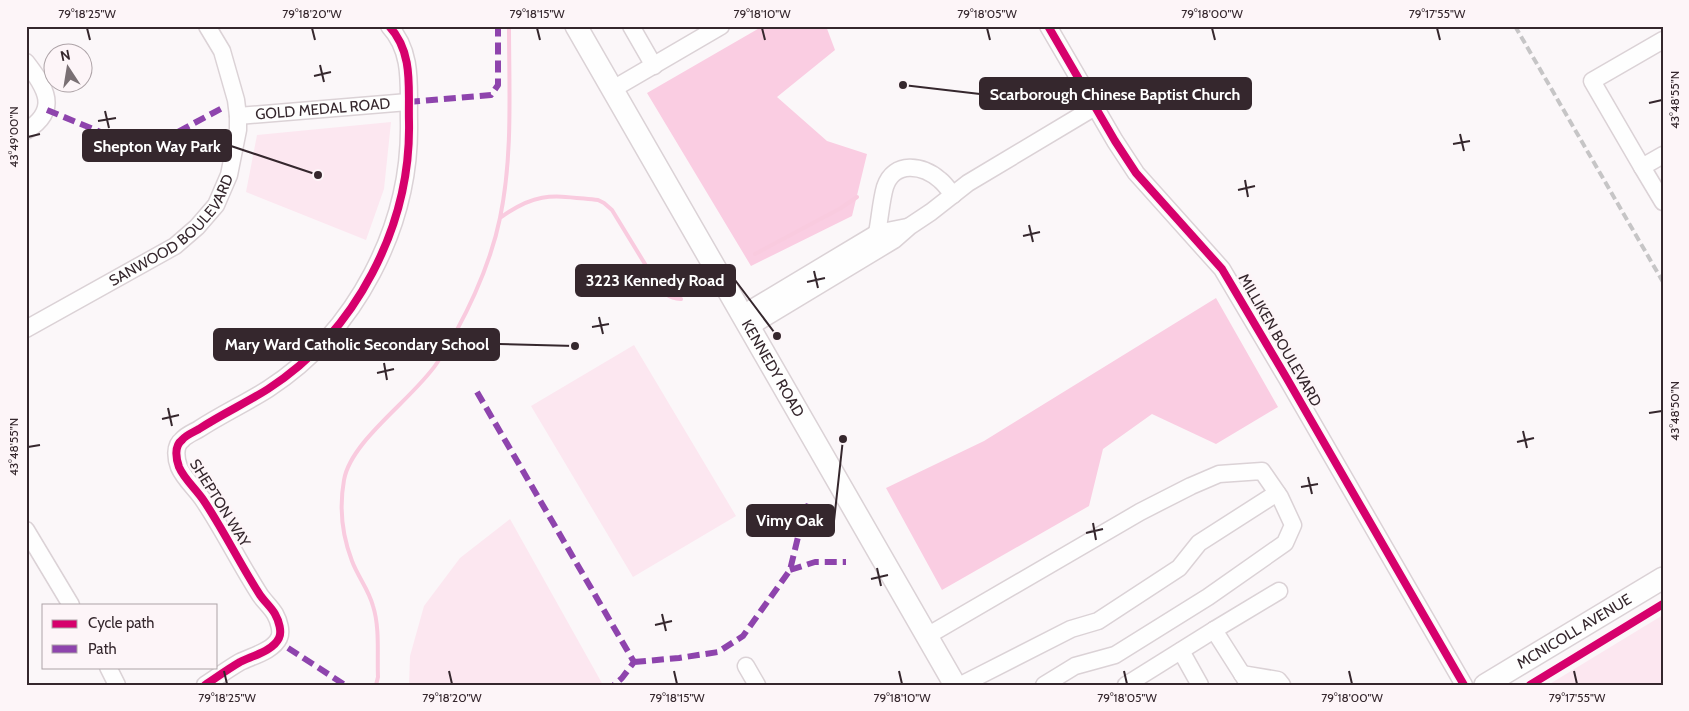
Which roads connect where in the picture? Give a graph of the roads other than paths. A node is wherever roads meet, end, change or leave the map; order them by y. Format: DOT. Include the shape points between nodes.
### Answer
graph roads {
  1 [pos="207,26"];
  2 [pos="390,26"];
  3 [pos="576,26"];
  4 [pos="631,26"];
  5 [pos="721,26"];
  6 [pos="1048,26"];
  7 [pos="1663,40"];
  8 [pos="26,62"];
  9 [pos="654,66"];
  10 [pos="613,90"];
  11 [pos="408,102"];
  12 [pos="1095,107"];
  13 [pos="238,116"];
  14 [pos="26,131"];
  15 [pos="1663,155"];
  16 [pos="1642,167"];
  17 [pos="953,195"];
  18 [pos="1663,202"];
  19 [pos="910,226"];
  20 [pos="877,233"];
  21 [pos="746,320"];
  22 [pos="26,329"];
  23 [pos="1277,493"];
  24 [pos="26,530"];
  25 [pos="1663,578"];
  26 [pos="1279,591"];
  27 [pos="70,604"];
  28 [pos="1214,630"];
  29 [pos="927,636"];
  30 [pos="1181,651"];
  31 [pos="746,666"];
  32 [pos="108,668"];
  33 [pos="1245,679"];
  34 [pos="953,684"];
  35 [pos="117,685"];
  36 [pos="205,685"];
  37 [pos="757,685"];
  38 [pos="1044,685"];
  39 [pos="1126,685"];
  40 [pos="1200,685"];
  41 [pos="1282,685"];
  42 [pos="1464,685"];
  43 [pos="1485,685"];
  1 -- 13 [label="street, SANWOOD BOULEVARD" via="222,51"];
  2 -- 11 [label="street, SHEPTON WAY" via="398,36 408,61"];
  3 -- 10 [label="main road, KENNEDY ROAD"];
  4 -- 9 [label="street"];
  5 -- 9 [label="street"];
  6 -- 12 [label="street, MILLIKEN BOULEVARD"];
  7 -- 16 [label="street" via="1592,81"];
  8 -- 14 [label="street" via="40,82 48,102 41,118"];
  9 -- 10 [label="street"];
  10 -- 21 [label="main road, KENNEDY ROAD"];
  11 -- 13 [label="street, GOLD MEDAL ROAD"];
  11 -- 36 [label="street, SHEPTON WAY" via="409,137 401,196 375,268 347,315 307,358 269,388 180,441 176,453 180,469 276,615 281,632 271,647"];
  12 -- 17 [label="street"];
  12 -- 42 [label="street, MILLIKEN BOULEVARD" via="1136,173 1230,280"];
  13 -- 22 [label="street, SANWOOD BOULEVARD" via="227,180 216,206 197,227 175,246"];
  15 -- 16 [label="street"];
  16 -- 18 [label="street"];
  17 -- 19 [label="street"];
  17 -- 20 [label="street" via="930,172 907,167 897,170 885,187"];
  19 -- 20 [label="street"];
  19 -- 21 [label="street" via="894,240"];
  20 -- 21 [label="street"];
  21 -- 29 [label="main road, KENNEDY ROAD"];
  23 -- 29 [label="street" via="1262,470 1219,474 1140,512"];
  23 -- 34 [label="street" via="1199,543 1179,568 1098,621 1071,629"];
  23 -- 38 [label="street" via="1293,525 1285,543 1208,597 1115,655 1075,666"];
  24 -- 27 [label="street"];
  25 -- 43 [label="main road, MCNICOLL AVENUE"];
  26 -- 28 [label="street"];
  28 -- 30 [label="street"];
  28 -- 33 [label="street"];
  29 -- 34 [label="main road, KENNEDY ROAD"];
  30 -- 39 [label="street"];
  30 -- 40 [label="street"];
  31 -- 37 [label="street"];
  32 -- 35 [label="street"];
  33 -- 41 [label="street" via="1278,680"];
}
